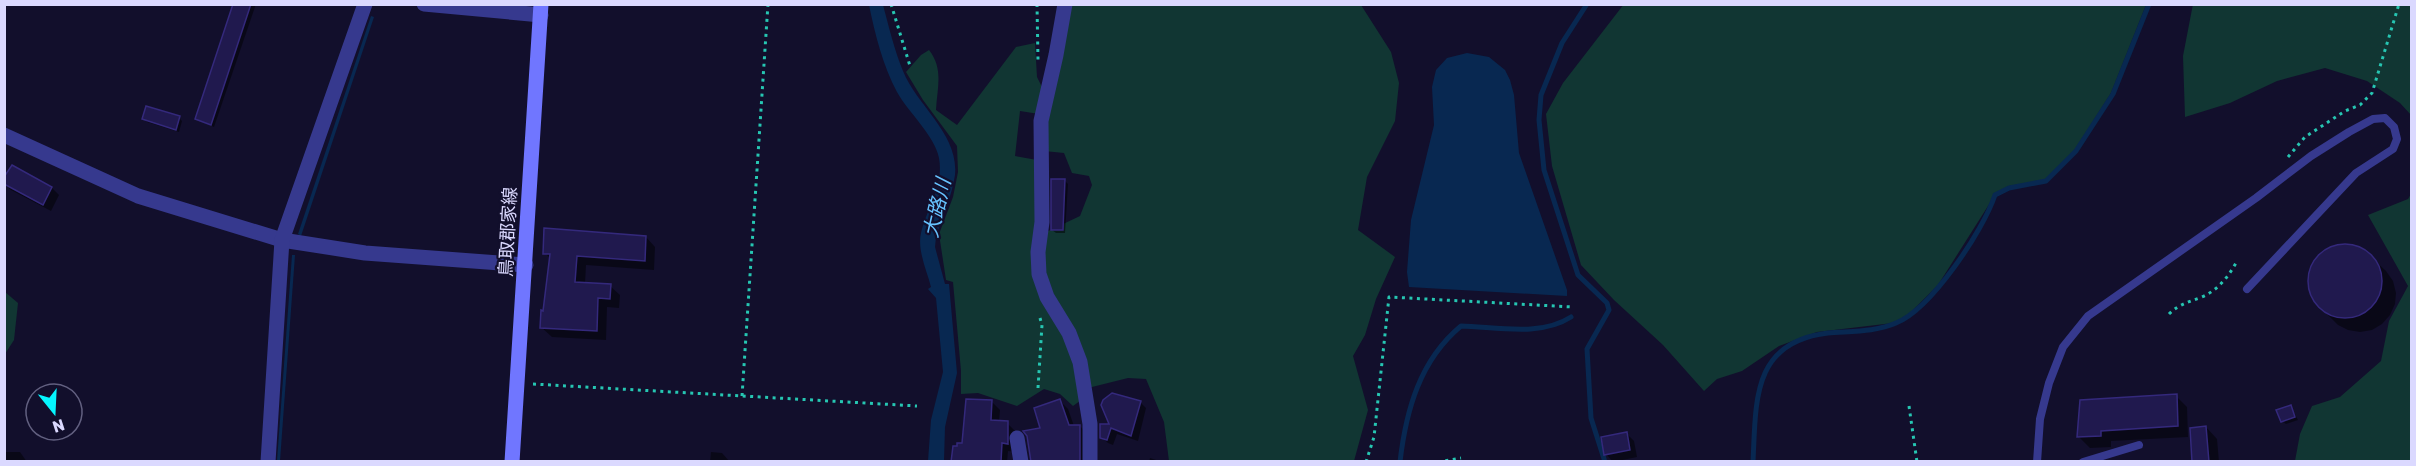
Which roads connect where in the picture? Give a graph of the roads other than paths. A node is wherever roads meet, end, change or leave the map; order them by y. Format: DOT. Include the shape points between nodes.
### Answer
graph roads {
  1 [pos="365,4"];
  2 [pos="424,4"];
  3 [pos="1065,4"];
  4 [pos="541,10"];
  5 [pos="4,135"];
  6 [pos="282,240"];
  7 [pos="526,265"];
  8 [pos="2247,289"];
  9 [pos="1017,438"];
  10 [pos="2139,445"];
  11 [pos="268,462"];
  12 [pos="512,462"];
  13 [pos="1021,462"];
  14 [pos="1090,462"];
  15 [pos="2037,462"];
  16 [pos="2084,462"];
  1 -- 6 [label="street"];
  2 -- 4 [label="street"];
  3 -- 14 [label="street" via="1041,121 1042,222 1038,252 1047,297 1069,333 1080,362 1090,424"];
  4 -- 7 [label="main road, 鳥取郡家線"];
  5 -- 6 [label="street" via="138,196"];
  6 -- 7 [label="street" via="364,253"];
  6 -- 11 [label="street"];
  7 -- 12 [label="main road, 鳥取郡家線"];
  8 -- 15 [label="lane" via="2356,173 2393,149 2397,139 2394,127 2385,118 2373,119 2311,156 2088,316 2063,347 2049,383 2040,419"];
  9 -- 13 [label="street"];
  10 -- 16 [label="lane"];
}
